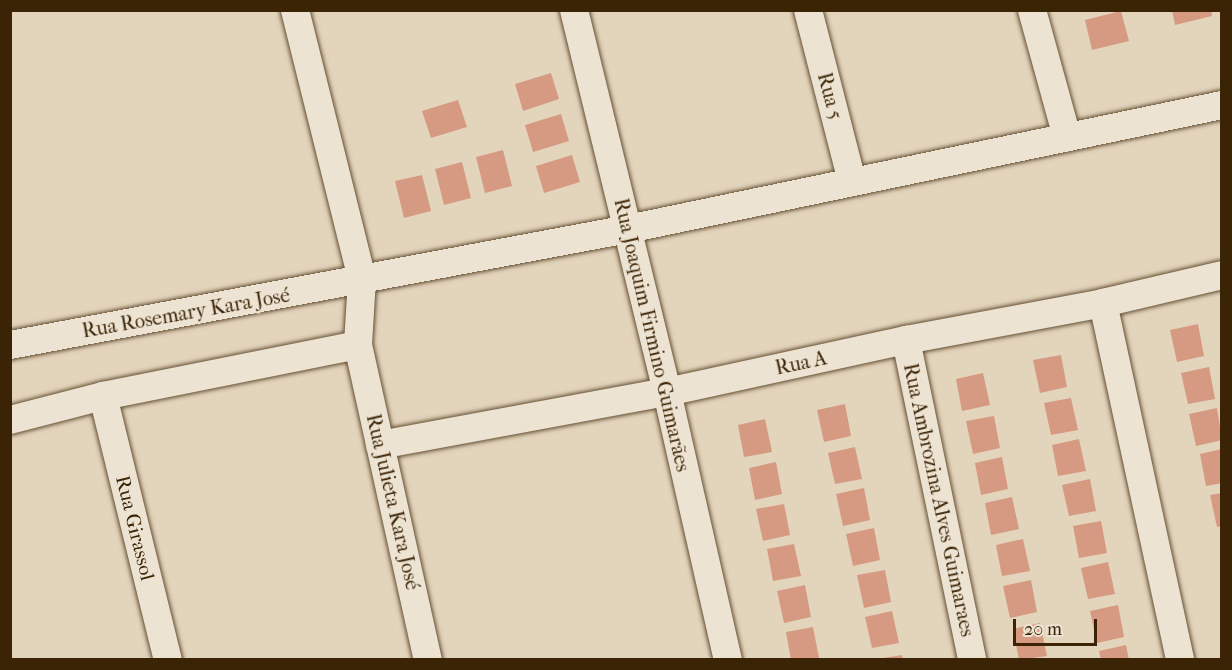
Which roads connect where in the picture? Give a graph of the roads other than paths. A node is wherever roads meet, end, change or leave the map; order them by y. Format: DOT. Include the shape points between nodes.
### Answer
graph roads {
  1 [pos="295,10"];
  2 [pos="574,10"];
  3 [pos="808,10"];
  4 [pos="1032,10"];
  5 [pos="1221,105"];
  6 [pos="1067,137"];
  7 [pos="852,181"];
  8 [pos="628,230"];
  9 [pos="1221,275"];
  10 [pos="362,279"];
  11 [pos="1103,303"];
  12 [pos="906,340"];
  13 [pos="10,345"];
  14 [pos="358,345"];
  15 [pos="667,392"];
  16 [pos="103,396"];
  17 [pos="10,420"];
  18 [pos="380,445"];
  19 [pos="168,660"];
  20 [pos="428,660"];
  21 [pos="728,660"];
  22 [pos="972,660"];
  23 [pos="1180,660"];
  1 -- 10 [label="street, Rua Julieta Kara José"];
  2 -- 8 [label="street, Rua Joaquim Firmino Guimarães"];
  3 -- 7 [label="street, Rua 5"];
  4 -- 6 [label="street"];
  5 -- 6 [label="street, Rua Rosemary Kara José"];
  6 -- 7 [label="street, Rua Rosemary Kara José"];
  7 -- 8 [label="street, Rua Rosemary Kara José"];
  8 -- 10 [label="street, Rua Rosemary Kara José"];
  8 -- 15 [label="street, Rua Joaquim Firmino Guimarães"];
  9 -- 11 [label="street, Rua A"];
  10 -- 13 [label="street, Rua Rosemary Kara José"];
  10 -- 14 [label="street, Rua Julieta Kara José"];
  11 -- 12 [label="street, Rua A"];
  11 -- 23 [label="street"];
  12 -- 15 [label="street, Rua A"];
  12 -- 22 [label="street, Rua Ambrozina Alves Guimaraes"];
  14 -- 16 [label="street"];
  14 -- 18 [label="street, Rua Julieta Kara José"];
  15 -- 18 [label="street, Rua A"];
  15 -- 21 [label="street, Rua Joaquim Firmino Guimarães"];
  16 -- 17 [label="street"];
  16 -- 19 [label="street, Rua Girassol"];
  18 -- 20 [label="street, Rua Julieta Kara José"];
}
